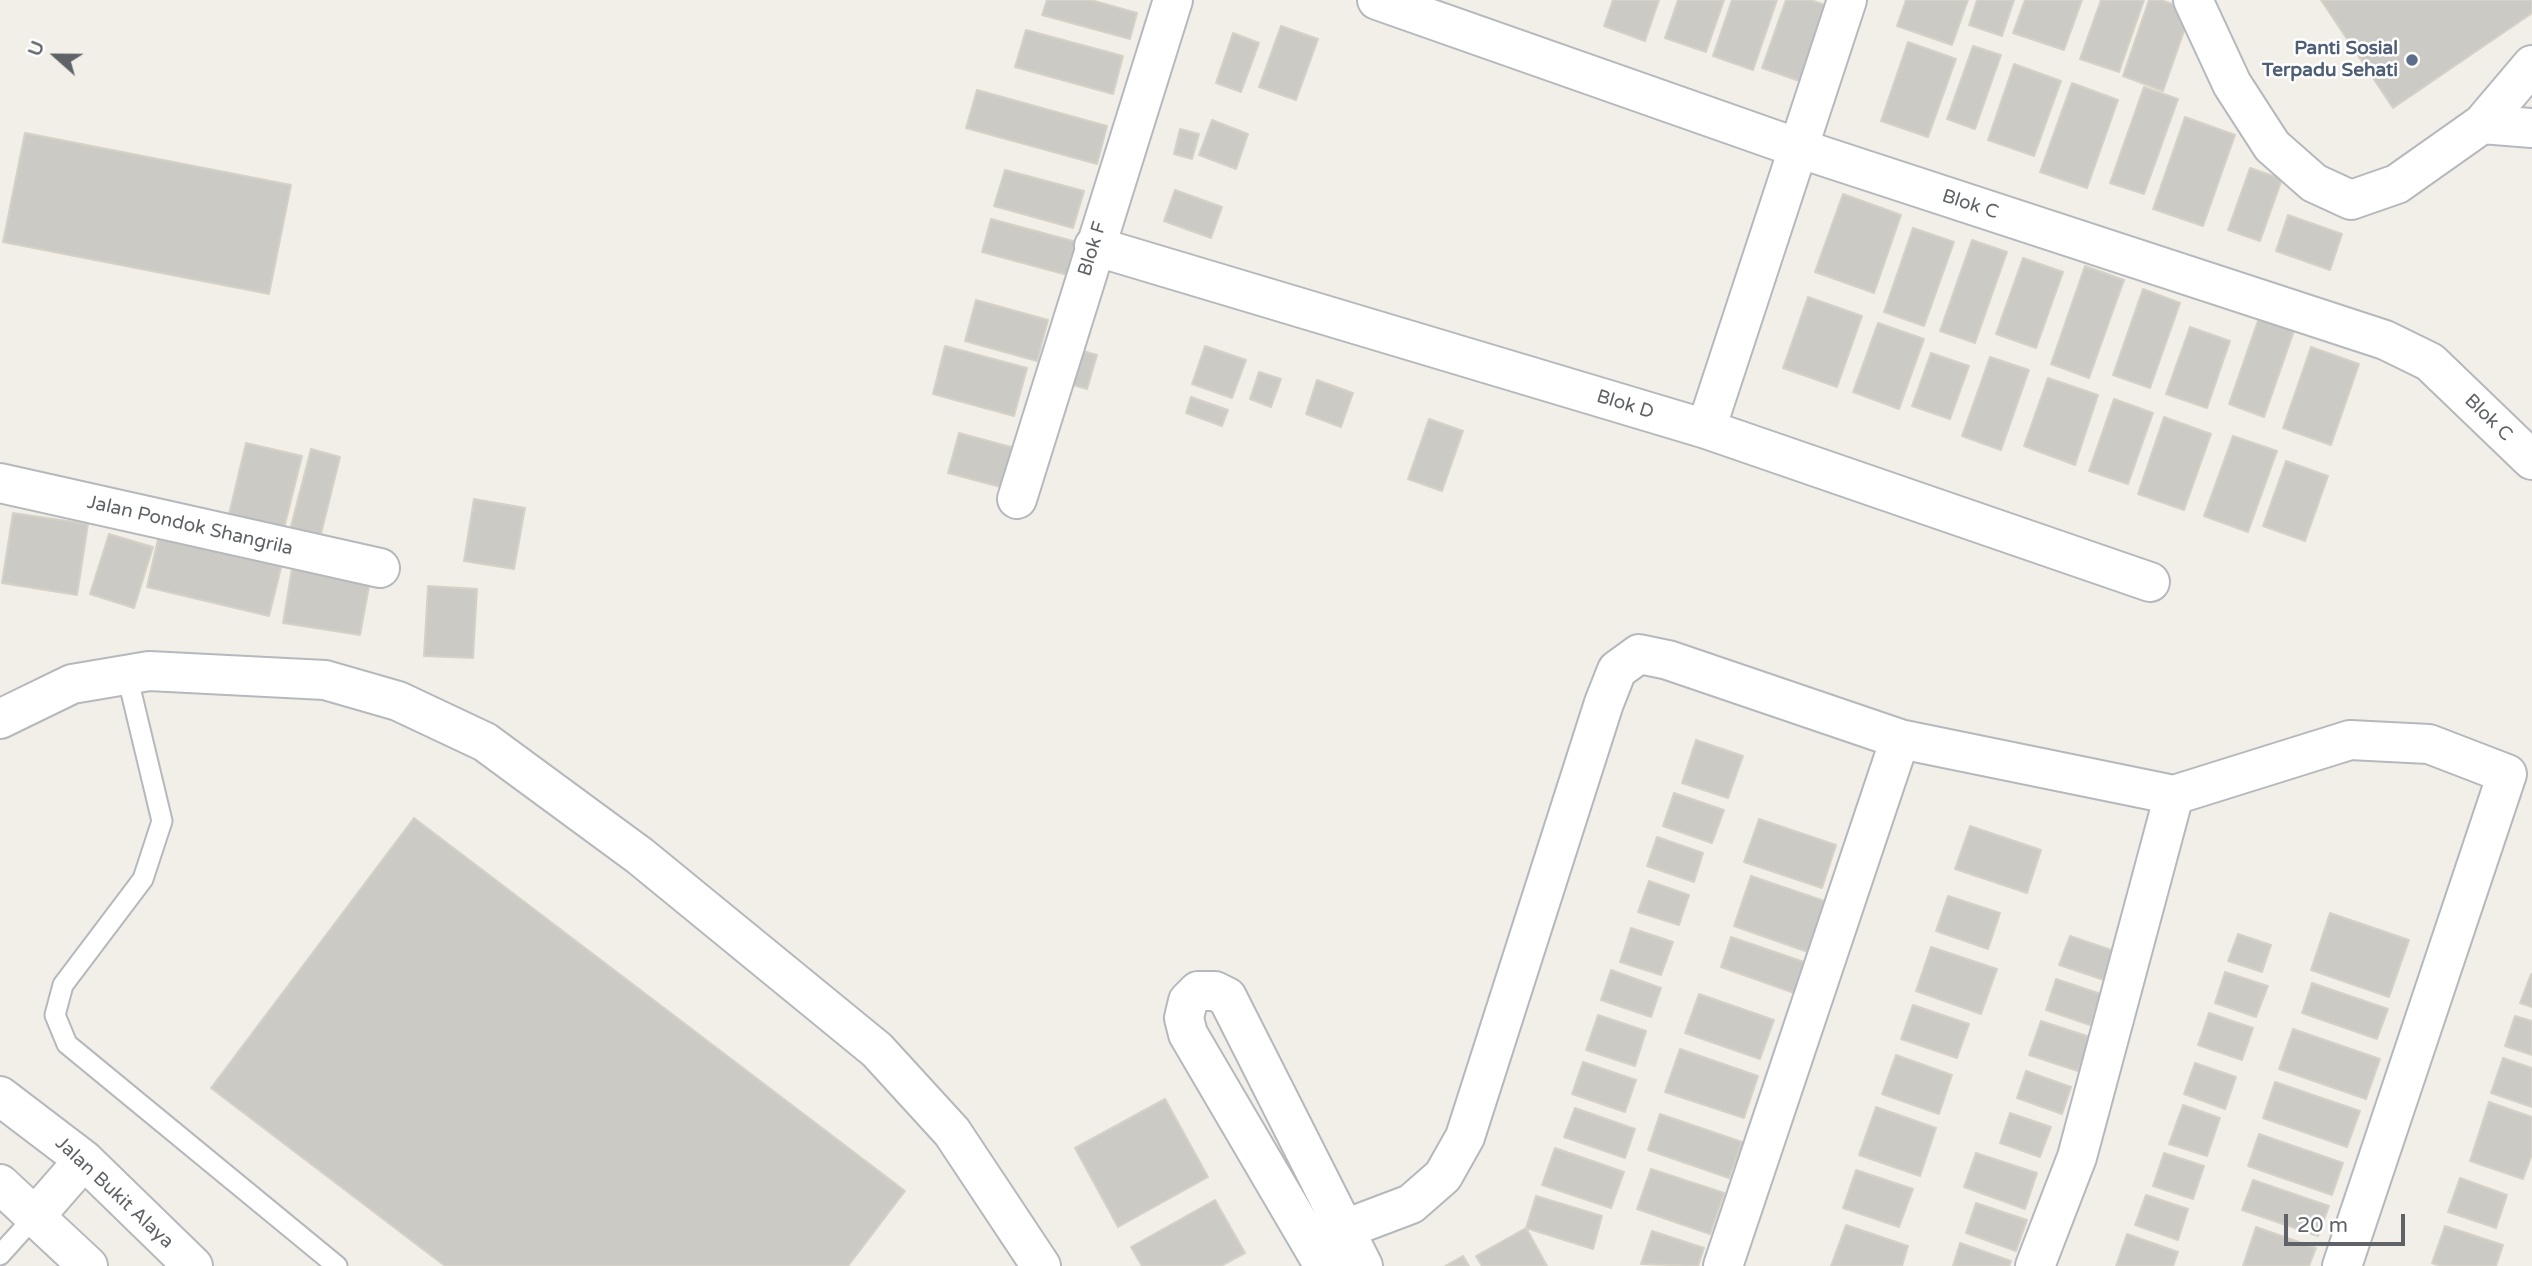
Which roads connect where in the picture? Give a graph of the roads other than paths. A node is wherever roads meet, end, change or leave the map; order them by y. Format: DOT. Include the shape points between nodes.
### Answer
graph roads {
  1 [pos="1173,0"];
  2 [pos="1377,0"];
  3 [pos="1847,0"];
  4 [pos="2193,0"];
  5 [pos="2532,65"];
  6 [pos="2482,124"];
  7 [pos="2532,128"];
  8 [pos="1798,148"];
  9 [pos="1094,246"];
  10 [pos="1706,429"];
  11 [pos="2532,460"];
  12 [pos="0,484"];
  13 [pos="1017,499"];
  14 [pos="380,568"];
  15 [pos="2150,582"];
  16 [pos="127,675"];
  17 [pos="0,719"];
  18 [pos="1900,739"];
  19 [pos="2174,795"];
  20 [pos="1243,1030"];
  21 [pos="1200,1053"];
  22 [pos="0,1096"];
  23 [pos="84,1160"];
  24 [pos="0,1184"];
  25 [pos="36,1215"];
  26 [pos="1345,1229"];
  27 [pos="0,1255"];
  28 [pos="88,1266"];
  29 [pos="193,1266"];
  30 [pos="337,1266"];
  31 [pos="1041,1266"];
  32 [pos="1324,1266"];
  33 [pos="1363,1266"];
  34 [pos="1723,1266"];
  35 [pos="2035,1266"];
  36 [pos="2343,1266"];
  1 -- 9 [label="street, Blok F"];
  2 -- 8 [label="street, Blok C"];
  3 -- 8 [label="street"];
  4 -- 6 [label="street" via="2232,84 2272,146 2315,183 2351,200 2397,184"];
  5 -- 6 [label="street"];
  6 -- 7 [label="street"];
  8 -- 10 [label="street"];
  8 -- 11 [label="street, Blok C" via="2385,340 2430,362"];
  9 -- 10 [label="street, Blok D"];
  9 -- 13 [label="street, Blok F"];
  10 -- 15 [label="street, Blok D"];
  12 -- 14 [label="street, Jalan Pondok Shangrila"];
  16 -- 17 [label="street" via="72,684"];
  16 -- 30 [label="lane" via="162,821 143,879 63,985 55,1015 67,1044"];
  16 -- 31 [label="street" via="149,671 325,680 398,701 485,742 640,856 877,1050 952,1132"];
  18 -- 19 [label="street"];
  18 -- 26 [label="street" via="1668,660 1639,654 1617,670 1465,1137 1443,1176 1411,1204"];
  18 -- 34 [label="street"];
  19 -- 35 [label="street" via="2077,1157"];
  19 -- 36 [label="street" via="2350,740 2429,744 2507,774"];
  20 -- 21 [label="street"];
  20 -- 21 [label="street" via="1227,997 1198,991 1188,1001 1184,1018"];
  20 -- 26 [label="street"];
  21 -- 32 [label="street"];
  22 -- 23 [label="street, Jalan Bukit Alaya"];
  23 -- 25 [label="street"];
  23 -- 29 [label="street, Jalan Bukit Alaya"];
  24 -- 25 [label="street"];
  25 -- 27 [label="lane"];
  25 -- 28 [label="street"];
  26 -- 33 [label="street"];
}
